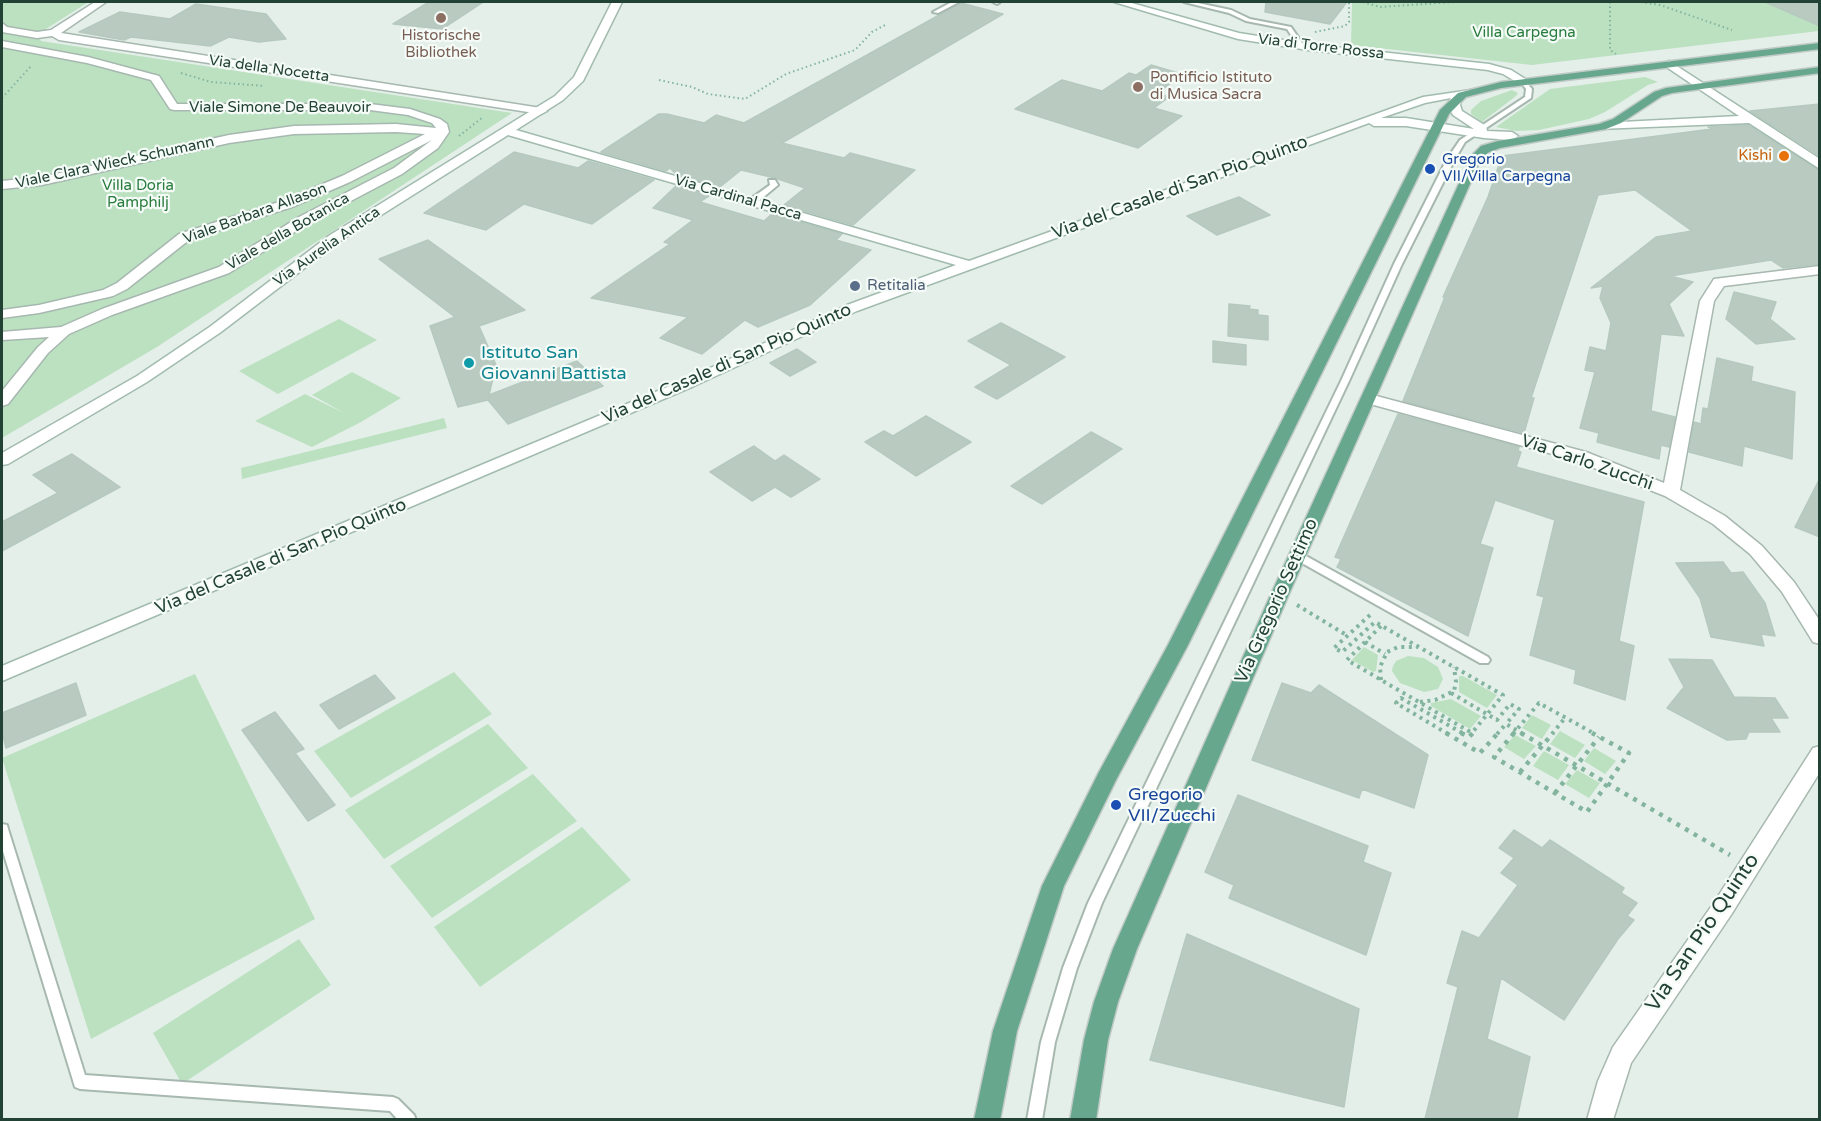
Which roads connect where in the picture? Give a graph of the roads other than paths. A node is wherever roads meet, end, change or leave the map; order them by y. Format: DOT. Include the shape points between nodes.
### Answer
graph roads {
  1 [pos="101,2"];
  2 [pos="616,2"];
  3 [pos="956,2"];
  4 [pos="1119,2"];
  5 [pos="1187,2"];
  6 [pos="936,12"];
  7 [pos="2,31"];
  8 [pos="54,33"];
  9 [pos="2,44"];
  10 [pos="1820,46"];
  11 [pos="1305,47"];
  12 [pos="1670,64"];
  13 [pos="1637,68"];
  14 [pos="1820,70"];
  15 [pos="1524,81"];
  16 [pos="1701,85"];
  17 [pos="1686,87"];
  18 [pos="1462,95"];
  19 [pos="541,111"];
  20 [pos="1751,119"];
  21 [pos="1676,122"];
  22 [pos="1363,123"];
  23 [pos="1436,126"];
  24 [pos="1602,127"];
  25 [pos="508,131"];
  26 [pos="1479,131"];
  27 [pos="440,137"];
  28 [pos="1541,137"];
  29 [pos="1820,165"];
  30 [pos="772,182"];
  31 [pos="2,185"];
  32 [pos="752,202"];
  33 [pos="969,265"];
  34 [pos="1820,270"];
  35 [pos="2,314"];
  36 [pos="64,332"];
  37 [pos="2,336"];
  38 [pos="1369,399"];
  39 [pos="2,401"];
  40 [pos="2,460"];
  41 [pos="1671,492"];
  42 [pos="1297,555"];
  43 [pos="1820,637"];
  44 [pos="1484,660"];
  45 [pos="2,674"];
  46 [pos="1820,754"];
  47 [pos="2,829"];
  48 [pos="408,1119"];
  49 [pos="987,1119"];
  50 [pos="1034,1119"];
  51 [pos="1083,1119"];
  52 [pos="1600,1119"];
  1 -- 8 [label="street"];
  2 -- 19 [label="street, Via Aurelia Antica" via="579,79"];
  3 -- 6 [label="lane"];
  4 -- 11 [label="street, Via di Torre Rossa" via="1216,31"];
  5 -- 11 [label="lane" via="1289,28"];
  7 -- 8 [label="street, Via della Nocetta"];
  8 -- 19 [label="street, Via della Nocetta" via="59,37"];
  9 -- 27 [label="street, Viale Simone De Beauvoir" via="130,69 155,78 174,107 370,107 410,112 436,121 441,124"];
  10 -- 12 [label="main road"];
  11 -- 15 [label="street, Via di Torre Rossa" via="1489,67"];
  12 -- 13 [label="main road"];
  12 -- 16 [label="street"];
  13 -- 15 [label="main road"];
  13 -- 17 [label="street" via="1658,71"];
  14 -- 16 [label="main road, Via Gregorio Settimo"];
  15 -- 18 [label="main road"];
  15 -- 26 [label="lane, Via Gregorio Settimo" via="1529,89 1528,98"];
  16 -- 17 [label="main road, Via Gregorio Settimo"];
  16 -- 20 [label="street"];
  17 -- 21 [label="street" via="1714,106 1715,111"];
  17 -- 24 [label="main road, Via Gregorio Settimo" via="1659,94"];
  18 -- 22 [label="street, Via del Casale di San Pio Quinto" via="1423,100"];
  18 -- 23 [label="main road"];
  18 -- 26 [label="street" via="1454,105 1457,114"];
  19 -- 25 [label="street, Via Aurelia Antica"];
  20 -- 21 [label="street"];
  20 -- 29 [label="street"];
  21 -- 24 [label="street"];
  22 -- 23 [label="street"];
  22 -- 33 [label="street, Via del Casale di San Pio Quinto"];
  23 -- 26 [label="street"];
  23 -- 49 [label="main road" via="1287,429 1053,886 1005,1032"];
  24 -- 28 [label="main road, Via Gregorio Settimo"];
  25 -- 32 [label="street, Via Cardinal Pacca"];
  25 -- 40 [label="street, Via Aurelia Antica" via="335,238 142,380"];
  26 -- 28 [label="street"];
  26 -- 50 [label="lane, Via Gregorio Settimo" via="1459,144 1403,254 1095,903 1048,1042"];
  27 -- 31 [label="street, Viale Clara Wieck Schumann" via="396,128 294,130 229,139 42,181"];
  27 -- 35 [label="street, Viale Barbara Allason" via="417,141 346,179 287,204 184,237 108,293"];
  27 -- 36 [label="street, Viale della Botanica" via="398,171 304,220 224,270 106,312"];
  28 -- 38 [label="main road, Via Gregorio Settimo" via="1488,148 1476,158"];
  30 -- 32 [label="lane" via="774,185"];
  32 -- 33 [label="street, Via Cardinal Pacca"];
  33 -- 45 [label="street, Via del Casale di San Pio Quinto" via="828,318 689,383"];
  34 -- 41 [label="street" via="1719,282 1707,301"];
  36 -- 37 [label="street"];
  36 -- 39 [label="street" via="43,350"];
  38 -- 41 [label="street, Via Carlo Zucchi" via="1580,456"];
  38 -- 42 [label="main road, Via Gregorio Settimo"];
  41 -- 43 [label="street, Via Carlo Zucchi" via="1719,520 1756,550 1788,587"];
  42 -- 44 [label="lane"];
  42 -- 51 [label="main road, Via Gregorio Settimo" via="1125,949 1096,1040"];
  46 -- 52 [label="street, Via San Pio Quinto" via="1622,1055"];
  47 -- 48 [label="lane" via="80,1082 393,1104"];
}
